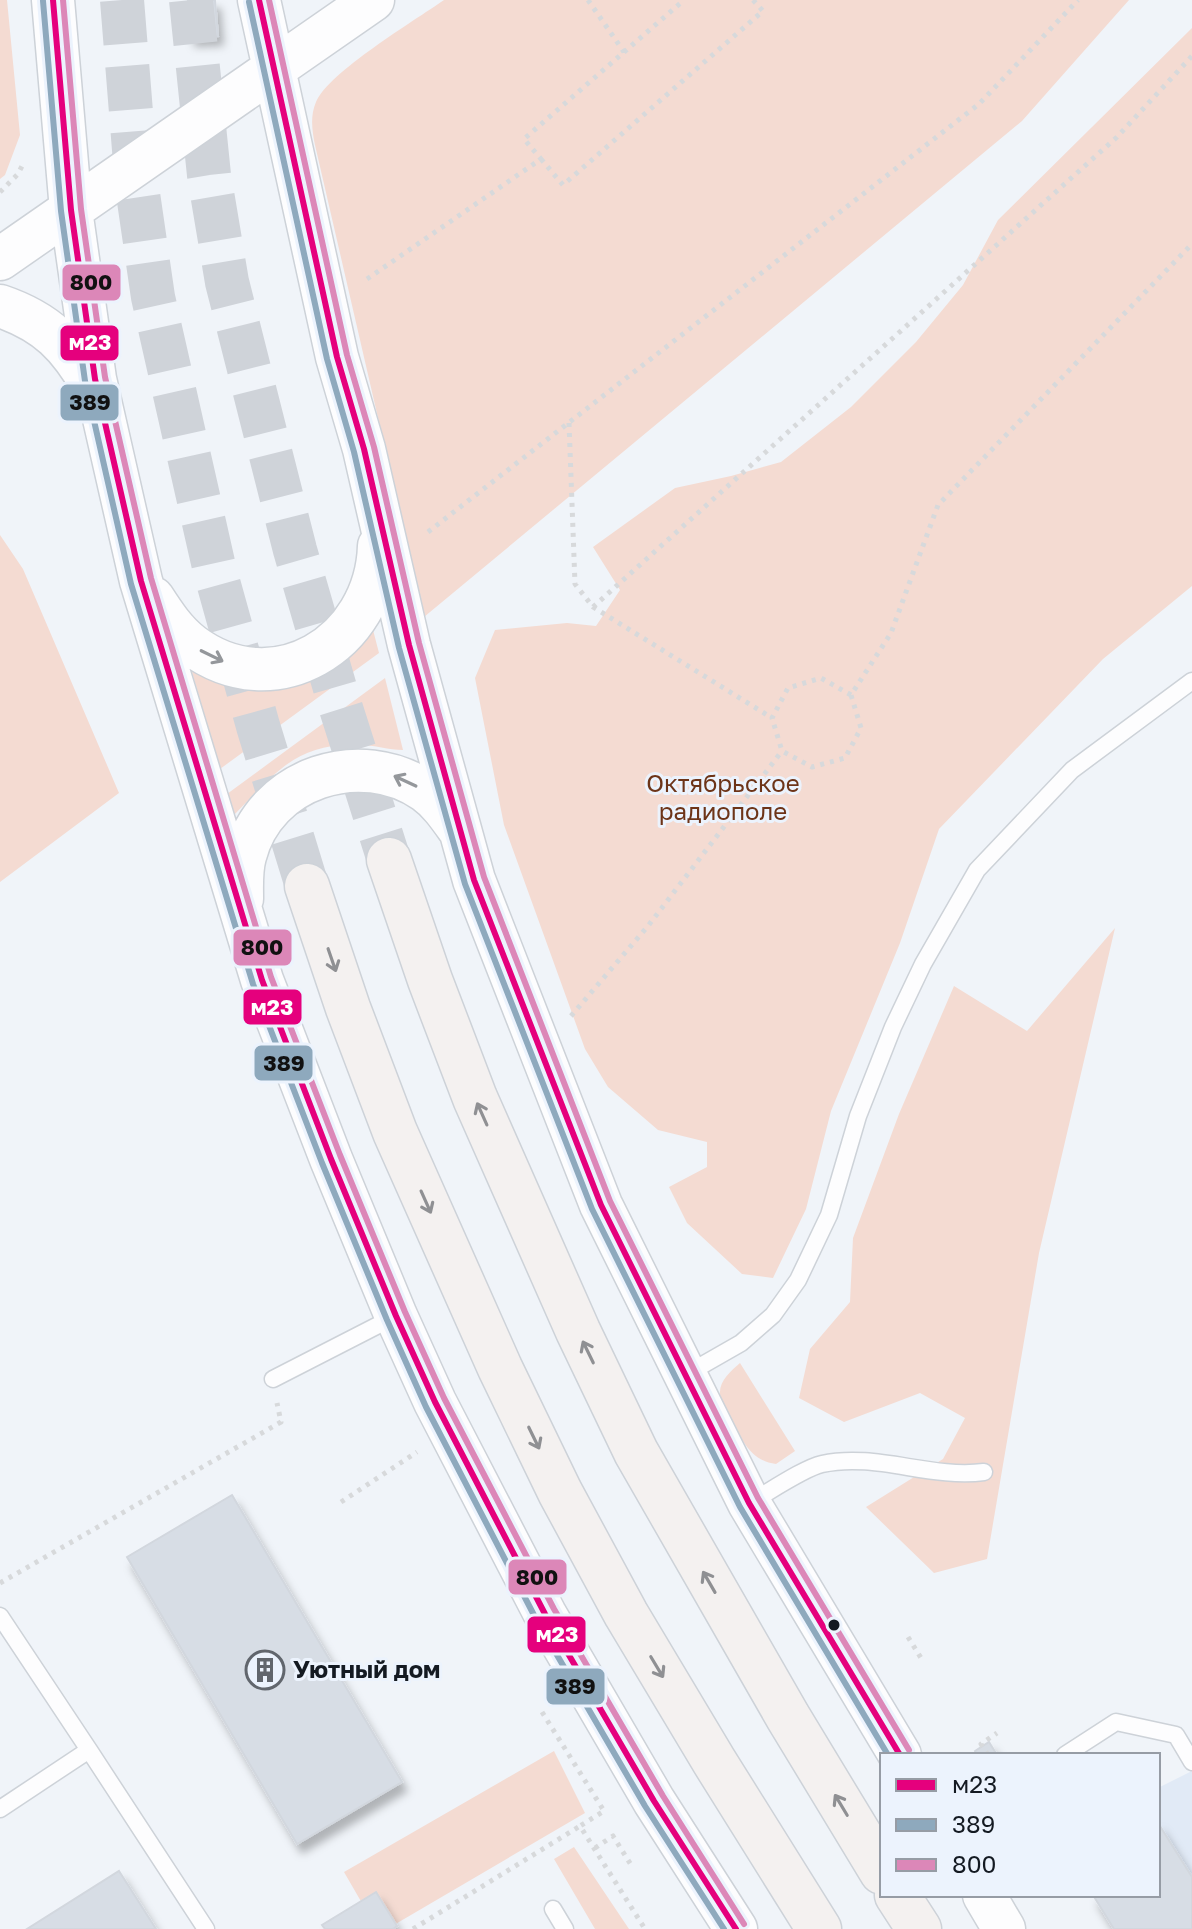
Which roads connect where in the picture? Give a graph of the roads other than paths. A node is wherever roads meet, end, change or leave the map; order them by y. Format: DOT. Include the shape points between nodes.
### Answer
graph roads {
  1 [pos="53,0"];
  2 [pos="259,0"];
  3 [pos="373,0"];
  4 [pos="273,69"];
  5 [pos="71,210"];
  6 [pos="0,259"];
  7 [pos="0,306"];
  8 [pos="100,399"];
  9 [pos="380,515"];
  10 [pos="141,581"];
  11 [pos="1192,681"];
  12 [pos="461,832"];
  13 [pos="389,860"];
  14 [pos="307,886"];
  15 [pos="243,916"];
  16 [pos="396,1316"];
  17 [pos="685,1375"];
  18 [pos="273,1379"];
  19 [pos="984,1472"];
  20 [pos="749,1503"];
  21 [pos="0,1616"];
  22 [pos="89,1750"];
  23 [pos="899,1753"];
  24 [pos="1068,1753"];
  25 [pos="1192,1762"];
  26 [pos="0,1809"];
  27 [pos="880,1869"];
  28 [pos="898,1897"];
  29 [pos="985,1897"];
  30 [pos="553,1909"];
  31 [pos="206,1929"];
  32 [pos="565,1929"];
  33 [pos="736,1929"];
  34 [pos="819,1929"];
  35 [pos="919,1929"];
  36 [pos="1004,1929"];
  1 -- 5 [label="street"];
  2 -- 4 [label="street"];
  3 -- 4 [label="street"];
  4 -- 5 [label="street"];
  4 -- 9 [label="street" via="337,357"];
  5 -- 6 [label="street"];
  5 -- 8 [label="street"];
  7 -- 8 [label="street" via="27,315 56,335"];
  8 -- 10 [label="street"];
  10 -- 9 [label="street, one-way" via="177,632 210,656 249,668 289,665 309,659 342,636 367,603 378,564"];
  9 -- 12 [label="street" via="409,645"];
  10 -- 15 [label="street"];
  11 -- 17 [label="lane" via="1072,770 977,870 893,1027 858,1116 829,1215 798,1280 773,1315 741,1343"];
  12 -- 15 [label="street, one-way" via="427,793 391,774 350,770 311,779 277,802 253,835 241,874"];
  12 -- 17 [label="street" via="474,880 601,1205"];
  27 -- 13 [label="main road, one-way" via="636,1452 475,1098"];
  14 -- 34 [label="main road, one-way" via="395,1132 560,1492 626,1614"];
  15 -- 16 [label="street" via="268,995"];
  16 -- 18 [label="lane"];
  16 -- 33 [label="street" via="545,1614"];
  17 -- 20 [label="street"];
  19 -- 20 [label="lane" via="960,1475 858,1461 820,1464"];
  20 -- 23 [label="street"];
  21 -- 22 [label="lane"];
  22 -- 26 [label="lane"];
  22 -- 31 [label="lane"];
  24 -- 25 [label="lane" via="1116,1722 1176,1735"];
  28 -- 35 [label="main road"];
  29 -- 36 [label="street"];
  30 -- 32 [label="lane"];
}
